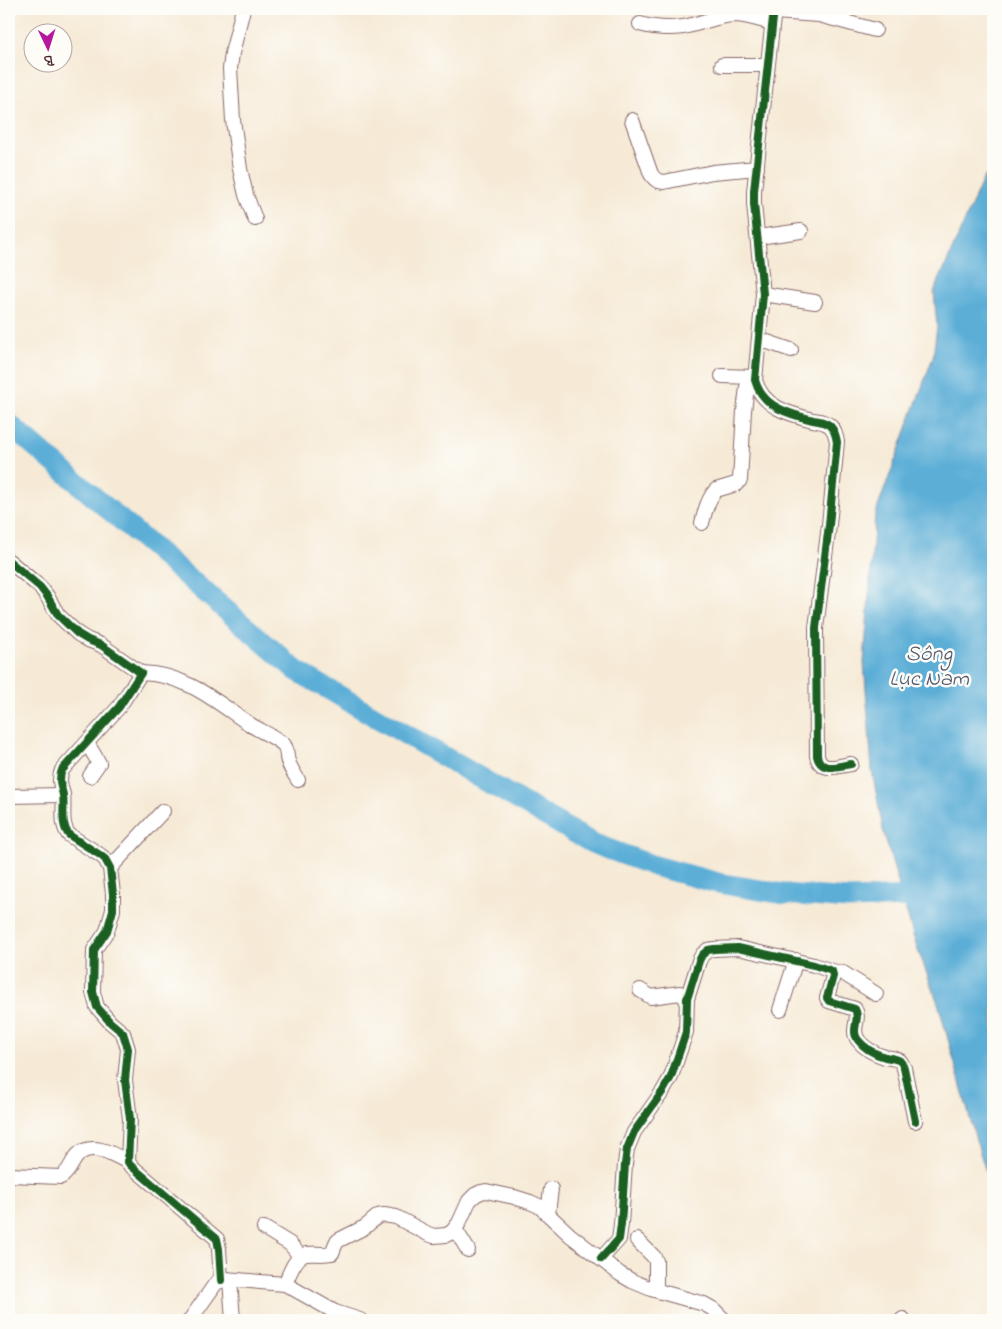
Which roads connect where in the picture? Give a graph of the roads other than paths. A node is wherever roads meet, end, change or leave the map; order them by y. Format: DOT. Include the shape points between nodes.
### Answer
graph roads {
  1 [pos="243,9"];
  2 [pos="773,15"];
  3 [pos="640,24"];
  4 [pos="875,30"];
  5 [pos="722,65"];
  6 [pos="767,65"];
  7 [pos="632,120"];
  8 [pos="757,168"];
  9 [pos="256,219"];
  10 [pos="801,231"];
  11 [pos="758,237"];
  12 [pos="763,294"];
  13 [pos="815,302"];
  14 [pos="759,340"];
  15 [pos="791,350"];
  16 [pos="722,376"];
  17 [pos="755,379"];
  18 [pos="702,523"];
  19 [pos="9,562"];
  20 [pos="141,674"];
  21 [pos="87,743"];
  22 [pos="850,764"];
  23 [pos="90,776"];
  24 [pos="298,780"];
  25 [pos="63,795"];
  26 [pos="9,796"];
  27 [pos="162,811"];
  28 [pos="110,868"];
  29 [pos="796,960"];
  30 [pos="832,971"];
  31 [pos="640,990"];
  32 [pos="876,994"];
  33 [pos="687,999"];
  34 [pos="780,1010"];
  35 [pos="915,1121"];
  36 [pos="128,1162"];
  37 [pos="9,1175"];
  38 [pos="551,1189"];
  39 [pos="548,1213"];
  40 [pos="264,1228"];
  41 [pos="455,1229"];
  42 [pos="638,1240"];
  43 [pos="468,1250"];
  44 [pos="300,1256"];
  45 [pos="601,1259"];
  46 [pos="225,1280"];
  47 [pos="285,1284"];
  48 [pos="656,1290"];
  49 [pos="337,1316"];
  50 [pos="190,1320"];
  51 [pos="233,1320"];
  52 [pos="360,1320"];
  53 [pos="724,1320"];
  1 -- 9 [label="street" via="230,69 233,120 246,195"];
  2 -- 3 [label="street" via="724,16 675,28"];
  2 -- 4 [label="street" via="819,15"];
  2 -- 6 [label="street"];
  5 -- 6 [label="street"];
  6 -- 8 [label="street"];
  7 -- 8 [label="street" via="655,180 664,182 713,172"];
  8 -- 11 [label="street" via="754,204"];
  10 -- 11 [label="street"];
  11 -- 12 [label="street"];
  12 -- 13 [label="street"];
  12 -- 14 [label="street"];
  14 -- 15 [label="street"];
  14 -- 17 [label="street"];
  16 -- 17 [label="street"];
  17 -- 18 [label="street" via="747,387 740,480 714,492"];
  17 -- 22 [label="street" via="763,396 778,409 825,423 835,432 837,442 829,525 816,628 817,756 822,766"];
  19 -- 20 [label="street" via="40,587 58,616 78,634 101,645"];
  20 -- 21 [label="street" via="119,707"];
  20 -- 24 [label="street" via="181,680 282,743"];
  21 -- 23 [label="street" via="99,764"];
  21 -- 25 [label="street" via="62,770 60,786"];
  25 -- 26 [label="street"];
  25 -- 28 [label="street" via="66,831 105,859"];
  27 -- 28 [label="street"];
  28 -- 36 [label="street" via="113,910 107,931 94,950 93,992 97,1007 123,1033 128,1049 125,1080 130,1119"];
  29 -- 30 [label="street"];
  29 -- 33 [label="street" via="738,948 708,950 699,961"];
  29 -- 34 [label="street"];
  30 -- 32 [label="street" via="843,973"];
  30 -- 35 [label="street" via="827,998 856,1009 856,1039 872,1052 901,1062"];
  31 -- 33 [label="street" via="651,997 680,993"];
  33 -- 45 [label="street" via="686,1032 671,1077 634,1132 627,1149 618,1239"];
  36 -- 37 [label="street" via="91,1150 78,1155 67,1174 61,1177"];
  36 -- 46 [label="street" via="217,1239"];
  38 -- 39 [label="street"];
  39 -- 41 [label="street" via="530,1202 486,1191 469,1201"];
  39 -- 45 [label="street"];
  40 -- 44 [label="street" via="290,1244"];
  41 -- 43 [label="street"];
  41 -- 44 [label="street" via="446,1235 434,1236 396,1217 378,1216 336,1243 332,1253"];
  42 -- 48 [label="street" via="656,1261"];
  44 -- 47 [label="street"];
  45 -- 48 [label="street" via="632,1282"];
  46 -- 47 [label="street"];
  46 -- 50 [label="street" via="216,1283"];
  46 -- 51 [label="street"];
  47 -- 49 [label="street"];
  48 -- 53 [label="street" via="704,1304"];
  49 -- 52 [label="street"];
}
